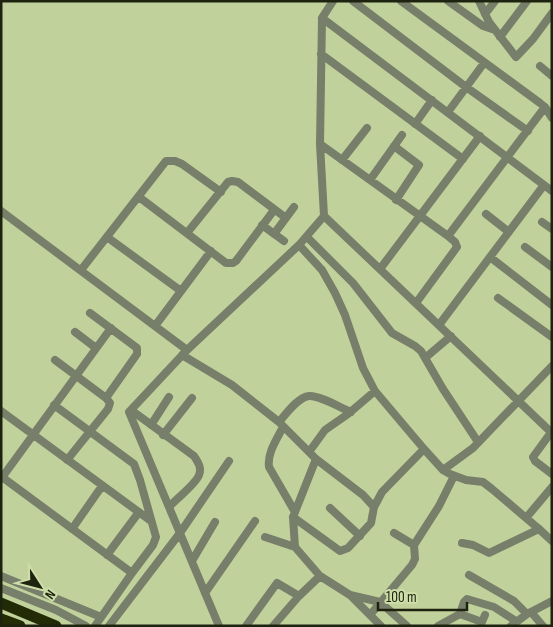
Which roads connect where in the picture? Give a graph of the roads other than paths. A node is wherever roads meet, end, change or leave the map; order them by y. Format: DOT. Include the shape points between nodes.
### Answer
graph roads {
  1 [pos="333,1"];
  2 [pos="353,1"];
  3 [pos="401,1"];
  4 [pos="448,1"];
  5 [pos="479,1"];
  6 [pos="495,1"];
  7 [pos="527,1"];
  8 [pos="485,14"];
  9 [pos="551,16"];
  10 [pos="322,18"];
  11 [pos="497,33"];
  12 [pos="321,54"];
  13 [pos="484,63"];
  14 [pos="540,66"];
  15 [pos="552,76"];
  16 [pos="466,87"];
  17 [pos="432,100"];
  18 [pos="545,107"];
  19 [pos="448,112"];
  20 [pos="552,118"];
  21 [pos="415,124"];
  22 [pos="367,128"];
  23 [pos="528,131"];
  24 [pos="402,135"];
  25 [pos="480,136"];
  26 [pos="320,144"];
  27 [pos="394,146"];
  28 [pos="508,158"];
  29 [pos="463,159"];
  30 [pos="342,160"];
  31 [pos="370,180"];
  32 [pos="544,186"];
  33 [pos="552,191"];
  34 [pos="220,192"];
  35 [pos="139,197"];
  36 [pos="396,200"];
  37 [pos="294,207"];
  38 [pos="274,210"];
  39 [pos="1,211"];
  40 [pos="486,214"];
  41 [pos="324,216"];
  42 [pos="420,217"];
  43 [pos="286,218"];
  44 [pos="542,222"];
  45 [pos="262,226"];
  46 [pos="552,229"];
  47 [pos="509,232"];
  48 [pos="187,233"];
  49 [pos="274,234"];
  50 [pos="448,236"];
  51 [pos="107,237"];
  52 [pos="307,237"];
  53 [pos="284,241"];
  54 [pos="299,245"];
  55 [pos="525,247"];
  56 [pos="210,251"];
  57 [pos="490,257"];
  58 [pos="552,267"];
  59 [pos="380,269"];
  60 [pos="80,270"];
  61 [pos="181,291"];
  62 [pos="498,298"];
  63 [pos="416,303"];
  64 [pos="552,304"];
  65 [pos="90,313"];
  66 [pos="439,325"];
  67 [pos="155,326"];
  68 [pos="111,328"];
  69 [pos="75,332"];
  70 [pos="450,336"];
  71 [pos="552,337"];
  72 [pos="96,348"];
  73 [pos="184,352"];
  74 [pos="424,358"];
  75 [pos="55,360"];
  76 [pos="552,366"];
  77 [pos="76,375"];
  78 [pos="376,391"];
  79 [pos="169,397"];
  80 [pos="106,398"];
  81 [pos="192,398"];
  82 [pos="518,401"];
  83 [pos="54,405"];
  84 [pos="131,410"];
  85 [pos="1,411"];
  86 [pos="351,412"];
  87 [pos="151,425"];
  88 [pos="281,425"];
  89 [pos="90,432"];
  90 [pos="551,432"];
  91 [pos="32,435"];
  92 [pos="164,435"];
  93 [pos="478,442"];
  94 [pos="424,449"];
  95 [pos="309,452"];
  96 [pos="316,459"];
  97 [pos="67,460"];
  98 [pos="229,461"];
  99 [pos="443,470"];
  100 [pos="552,474"];
  101 [pos="454,476"];
  102 [pos="2,478"];
  103 [pos="102,486"];
  104 [pos="552,487"];
  105 [pos="169,506"];
  106 [pos="330,508"];
  107 [pos="374,508"];
  108 [pos="139,512"];
  109 [pos="294,515"];
  110 [pos="526,518"];
  111 [pos="152,521"];
  112 [pos="255,521"];
  113 [pos="215,522"];
  114 [pos="539,528"];
  115 [pos="72,529"];
  116 [pos="180,533"];
  117 [pos="394,533"];
  118 [pos="360,536"];
  119 [pos="265,537"];
  120 [pos="552,540"];
  121 [pos="462,543"];
  122 [pos="414,545"];
  123 [pos="295,547"];
  124 [pos="108,555"];
  125 [pos="192,561"];
  126 [pos="132,573"];
  127 [pos="470,575"];
  128 [pos="1,576"];
  129 [pos="320,576"];
  130 [pos="1,588"];
  131 [pos="205,593"];
  132 [pos="350,595"];
  133 [pos="299,596"];
  134 [pos="552,601"];
  135 [pos="380,602"];
  136 [pos="1,603"];
  137 [pos="529,613"];
  138 [pos="460,614"];
  139 [pos="370,615"];
  140 [pos="485,615"];
  141 [pos="101,617"];
  142 [pos="1,619"];
  143 [pos="513,624"];
  144 [pos="379,625"];
  145 [pos="20,626"];
  146 [pos="56,626"];
  147 [pos="86,626"];
  148 [pos="95,626"];
  149 [pos="108,626"];
  150 [pos="219,626"];
  151 [pos="246,626"];
  152 [pos="273,626"];
  153 [pos="407,626"];
  154 [pos="438,626"];
  155 [pos="543,626"];
  1 -- 10 [label="street"];
  2 -- 16 [label="street"];
  3 -- 13 [label="street"];
  4 -- 11 [label="street"];
  5 -- 8 [label="street"];
  6 -- 8 [label="street"];
  7 -- 11 [label="street"];
  8 -- 11 [label="street"];
  9 -- 11 [label="street" via="518,56 514,56"];
  10 -- 12 [label="street"];
  10 -- 17 [label="street"];
  12 -- 21 [label="street"];
  12 -- 26 [label="street"];
  13 -- 16 [label="street"];
  13 -- 18 [label="street"];
  14 -- 15 [label="street"];
  16 -- 19 [label="street"];
  16 -- 23 [label="street"];
  17 -- 19 [label="street"];
  17 -- 21 [label="street"];
  18 -- 20 [label="street"];
  18 -- 23 [label="street"];
  19 -- 25 [label="street"];
  21 -- 29 [label="street"];
  22 -- 30 [label="street"];
  23 -- 28 [label="street"];
  24 -- 27 [label="street"];
  25 -- 28 [label="street"];
  25 -- 29 [label="street"];
  26 -- 30 [label="street"];
  26 -- 41 [label="street"];
  27 -- 31 [label="street"];
  27 -- 36 [label="street" via="418,165"];
  28 -- 32 [label="street"];
  28 -- 50 [label="street"];
  29 -- 42 [label="street"];
  30 -- 31 [label="street"];
  31 -- 36 [label="street"];
  32 -- 33 [label="street"];
  32 -- 47 [label="street"];
  34 -- 35 [label="street" via="182,164 171,160 166,161"];
  34 -- 38 [label="street" via="228,182 238,182"];
  34 -- 48 [label="street"];
  35 -- 48 [label="street"];
  35 -- 51 [label="street"];
  36 -- 42 [label="street"];
  37 -- 43 [label="street"];
  38 -- 43 [label="street"];
  38 -- 45 [label="street"];
  39 -- 60 [label="street"];
  40 -- 47 [label="street"];
  41 -- 52 [label="street"];
  41 -- 59 [label="street"];
  42 -- 50 [label="street"];
  42 -- 59 [label="street"];
  43 -- 49 [label="street"];
  44 -- 46 [label="street"];
  45 -- 49 [label="street"];
  45 -- 56 [label="street" via="233,263 226,263"];
  47 -- 57 [label="street"];
  48 -- 56 [label="street"];
  49 -- 53 [label="street"];
  50 -- 63 [label="street" via="457,247"];
  51 -- 60 [label="street"];
  51 -- 61 [label="street"];
  52 -- 54 [label="street"];
  52 -- 74 [label="street" via="353,283 392,334 415,346"];
  54 -- 73 [label="street"];
  54 -- 78 [label="street" via="322,270 335,293 363,368"];
  55 -- 58 [label="street"];
  56 -- 61 [label="street"];
  57 -- 64 [label="street"];
  57 -- 66 [label="street"];
  59 -- 63 [label="street"];
  60 -- 67 [label="street"];
  61 -- 67 [label="street"];
  62 -- 71 [label="street"];
  63 -- 66 [label="street"];
  65 -- 68 [label="street"];
  66 -- 70 [label="street"];
  67 -- 73 [label="street"];
  68 -- 72 [label="street"];
  68 -- 80 [label="street" via="138,351"];
  69 -- 72 [label="street"];
  70 -- 74 [label="street"];
  70 -- 82 [label="street"];
  72 -- 77 [label="street"];
  73 -- 84 [label="street"];
  73 -- 88 [label="street"];
  74 -- 93 [label="street"];
  75 -- 77 [label="street"];
  76 -- 82 [label="street"];
  77 -- 80 [label="street"];
  77 -- 83 [label="street"];
  78 -- 86 [label="street"];
  78 -- 94 [label="street"];
  79 -- 87 [label="street"];
  80 -- 89 [label="street" via="110,406"];
  81 -- 92 [label="street"];
  82 -- 90 [label="street"];
  82 -- 93 [label="street"];
  83 -- 89 [label="street"];
  83 -- 91 [label="street"];
  84 -- 87 [label="street"];
  84 -- 105 [label="street" via="129,412"];
  85 -- 91 [label="street"];
  86 -- 88 [label="street" via="308,396"];
  86 -- 95 [label="street" via="325,430"];
  87 -- 92 [label="street"];
  88 -- 95 [label="street"];
  88 -- 109 [label="street" via="268,462"];
  89 -- 97 [label="street"];
  89 -- 111 [label="street" via="134,464"];
  90 -- 100 [label="street" via="533,457"];
  91 -- 97 [label="street"];
  91 -- 102 [label="street"];
  92 -- 105 [label="street" via="194,456 200,465 196,480"];
  93 -- 99 [label="street"];
  94 -- 99 [label="street"];
  94 -- 107 [label="street" via="382,492"];
  95 -- 96 [label="street"];
  96 -- 107 [label="street"];
  96 -- 109 [label="street"];
  97 -- 103 [label="street"];
  98 -- 116 [label="street"];
  99 -- 101 [label="street"];
  101 -- 110 [label="street" via="483,482"];
  101 -- 122 [label="street"];
  102 -- 115 [label="street"];
  103 -- 108 [label="street"];
  103 -- 115 [label="street"];
  104 -- 110 [label="street"];
  105 -- 116 [label="street"];
  106 -- 118 [label="street"];
  107 -- 118 [label="street" via="371,523"];
  108 -- 111 [label="street"];
  108 -- 124 [label="street"];
  109 -- 118 [label="street" via="340,551"];
  109 -- 123 [label="street"];
  110 -- 114 [label="street"];
  111 -- 126 [label="street" via="155,541"];
  112 -- 131 [label="street"];
  113 -- 125 [label="street"];
  114 -- 120 [label="street"];
  114 -- 121 [label="street" via="489,553"];
  115 -- 124 [label="street"];
  116 -- 125 [label="street"];
  116 -- 149 [label="street"];
  117 -- 122 [label="street"];
  119 -- 123 [label="street"];
  122 -- 135 [label="street" via="412,565"];
  123 -- 129 [label="street"];
  124 -- 126 [label="street"];
  125 -- 131 [label="street"];
  126 -- 141 [label="street"];
  127 -- 137 [label="street"];
  128 -- 141 [label="street"];
  129 -- 132 [label="street"];
  129 -- 133 [label="street"];
  130 -- 147 [label="street"];
  131 -- 150 [label="street"];
  132 -- 135 [label="street"];
  132 -- 139 [label="street"];
  133 -- 151 [label="street" via="277,583"];
  133 -- 152 [label="street"];
  134 -- 137 [label="street"];
  135 -- 139 [label="street"];
  135 -- 153 [label="street"];
  136 -- 146 [label="highway"];
  137 -- 143 [label="street"];
  137 -- 155 [label="street"];
  138 -- 140 [label="street" via="482,622"];
  138 -- 143 [label="street" via="467,599 494,607"];
  138 -- 154 [label="street"];
  139 -- 144 [label="street"];
  141 -- 148 [label="street"];
  142 -- 145 [label="highway"];
}
